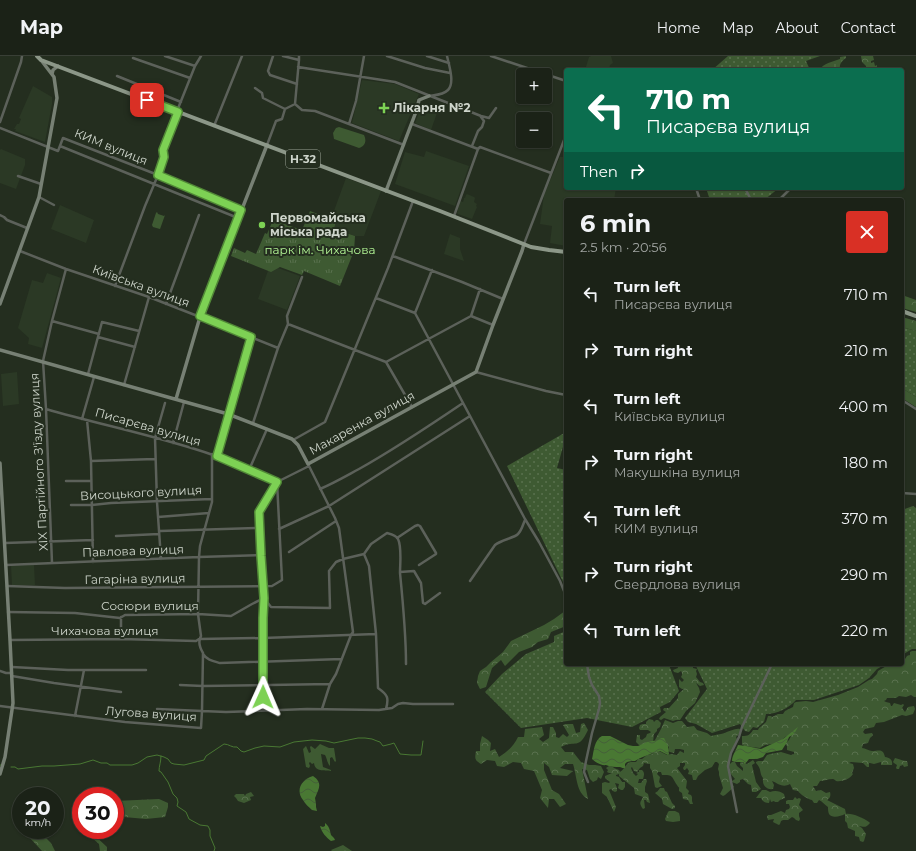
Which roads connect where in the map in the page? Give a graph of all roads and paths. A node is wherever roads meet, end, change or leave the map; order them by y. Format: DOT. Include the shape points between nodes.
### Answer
graph roads {
  1 [pos="22,56"];
  2 [pos="165,56"];
  3 [pos="202,56"];
  4 [pos="242,56"];
  5 [pos="273,56"];
  6 [pos="283,56"];
  7 [pos="299,56"];
  8 [pos="364,56"];
  9 [pos="387,56"];
  10 [pos="427,56"];
  11 [pos="447,56"];
  12 [pos="491,56"];
  13 [pos="39,58"];
  14 [pos="133,58"];
  15 [pos="299,60"];
  16 [pos="448,63"];
  17 [pos="58,66"];
  18 [pos="195,66"];
  19 [pos="298,68"];
  20 [pos="450,73"];
  21 [pos="52,74"];
  22 [pos="117,76"];
  23 [pos="360,77"];
  24 [pos="190,78"];
  25 [pos="564,80"];
  26 [pos="297,84"];
  27 [pos="255,88"];
  28 [pos="429,96"];
  29 [pos="180,102"];
  30 [pos="295,104"];
  31 [pos="496,108"];
  32 [pos="285,109"];
  33 [pos="177,112"];
  34 [pos="481,116"];
  35 [pos="0,122"];
  36 [pos="349,124"];
  37 [pos="412,124"];
  38 [pos="214,126"];
  39 [pos="0,128"];
  40 [pos="564,140"];
  41 [pos="267,145"];
  42 [pos="404,145"];
  43 [pos="60,146"];
  44 [pos="472,146"];
  45 [pos="48,147"];
  46 [pos="478,149"];
  47 [pos="551,173"];
  48 [pos="158,175"];
  49 [pos="18,176"];
  50 [pos="42,184"];
  51 [pos="154,184"];
  52 [pos="789,190"];
  53 [pos="386,191"];
  54 [pos="39,197"];
  55 [pos="781,198"];
  56 [pos="413,201"];
  57 [pos="54,205"];
  58 [pos="241,210"];
  59 [pos="0,215"];
  60 [pos="199,215"];
  61 [pos="454,216"];
  62 [pos="238,218"];
  63 [pos="27,228"];
  64 [pos="524,244"];
  65 [pos="20,251"];
  66 [pos="564,252"];
  67 [pos="393,256"];
  68 [pos="66,269"];
  69 [pos="432,270"];
  70 [pos="302,277"];
  71 [pos="115,286"];
  72 [pos="480,290"];
  73 [pos="149,297"];
  74 [pos="376,298"];
  75 [pos="503,299"];
  76 [pos="0,304"];
  77 [pos="166,304"];
  78 [pos="904,312"];
  79 [pos="415,313"];
  80 [pos="200,316"];
  81 [pos="470,316"];
  82 [pos="916,316"];
  83 [pos="52,321"];
  84 [pos="288,324"];
  85 [pos="493,325"];
  86 [pos="139,332"];
  87 [pos="98,335"];
  88 [pos="251,337"];
  89 [pos="428,339"];
  90 [pos="134,347"];
  91 [pos="278,348"];
  92 [pos="0,350"];
  93 [pos="354,350"];
  94 [pos="43,361"];
  95 [pos="386,362"];
  96 [pos="476,372"];
  97 [pos="88,374"];
  98 [pos="94,376"];
  99 [pos="124,384"];
  100 [pos="453,384"];
  101 [pos="564,394"];
  102 [pos="176,399"];
  103 [pos="904,401"];
  104 [pos="184,402"];
  105 [pos="165,403"];
  106 [pos="463,403"];
  107 [pos="412,407"];
  108 [pos="46,409"];
  109 [pos="916,409"];
  110 [pos="228,414"];
  111 [pos="470,416"];
  112 [pos="82,419"];
  113 [pos="87,420"];
  114 [pos="253,423"];
  115 [pos="267,429"];
  116 [pos="156,438"];
  117 [pos="293,440"];
  118 [pos="173,443"];
  119 [pos="212,454"];
  120 [pos="217,456"];
  121 [pos="155,459"];
  122 [pos="91,461"];
  123 [pos="0,462"];
  124 [pos="309,465"];
  125 [pos="249,470"];
  126 [pos="66,481"];
  127 [pos="91,481"];
  128 [pos="277,482"];
  129 [pos="320,489"];
  130 [pos="904,493"];
  131 [pos="916,494"];
  132 [pos="212,499"];
  133 [pos="157,502"];
  134 [pos="71,505"];
  135 [pos="92,505"];
  136 [pos="329,506"];
  137 [pos="209,513"];
  138 [pos="158,517"];
  139 [pos="525,520"];
  140 [pos="336,521"];
  141 [pos="259,528"];
  142 [pos="279,529"];
  143 [pos="204,530"];
  144 [pos="159,533"];
  145 [pos="116,536"];
  146 [pos="397,538"];
  147 [pos="93,540"];
  148 [pos="51,542"];
  149 [pos="5,543"];
  150 [pos="289,552"];
  151 [pos="364,554"];
  152 [pos="261,556"];
  153 [pos="199,557"];
  154 [pos="343,558"];
  155 [pos="161,559"];
  156 [pos="93,562"];
  157 [pos="52,563"];
  158 [pos="6,565"];
  159 [pos="420,565"];
  160 [pos="400,572"];
  161 [pos="470,581"];
  162 [pos="7,586"];
  163 [pos="263,586"];
  164 [pos="198,587"];
  165 [pos="564,591"];
  166 [pos="440,593"];
  167 [pos="264,598"];
  168 [pos="8,612"];
  169 [pos="198,614"];
  170 [pos="122,616"];
  171 [pos="376,634"];
  172 [pos="351,635"];
  173 [pos="264,638"];
  174 [pos="121,639"];
  175 [pos="199,639"];
  176 [pos="10,640"];
  177 [pos="203,653"];
  178 [pos="341,659"];
  179 [pos="264,661"];
  180 [pos="406,664"];
  181 [pos="587,666"];
  182 [pos="771,666"];
  183 [pos="12,667"];
  184 [pos="84,670"];
  185 [pos="146,670"];
  186 [pos="0,671"];
  187 [pos="12,674"];
  188 [pos="263,684"];
  189 [pos="330,684"];
  190 [pos="180,685"];
  191 [pos="203,686"];
  192 [pos="80,687"];
  193 [pos="121,692"];
  194 [pos="453,704"];
  195 [pos="0,706"];
  196 [pos="12,708"];
  197 [pos="157,709"];
  198 [pos="386,709"];
  199 [pos="263,710"];
  200 [pos="322,710"];
  201 [pos="202,711"];
  202 [pos="75,716"];
  203 [pos="0,774"];
  204 [pos="588,782"];
  205 [pos="737,812"];
  1 -- 35 [label="street"];
  2 -- 18 [label="street"];
  3 -- 18 [label="street"];
  4 -- 38 [label="street"];
  5 -- 26 [label="street" via="268,71 270,75"];
  6 -- 15 [label="street"];
  7 -- 15 [label="street"];
  8 -- 23 [label="street"];
  9 -- 20 [label="street"];
  10 -- 16 [label="street"];
  11 -- 16 [label="street"];
  12 -- 25 [label="street"];
  13 -- 17 [label="main road, Н-32"];
  13 -- 21 [label="street"];
  14 -- 24 [label="street"];
  15 -- 19 [label="street"];
  16 -- 20 [label="street"];
  17 -- 21 [label="street"];
  17 -- 33 [label="main road, Н-32"];
  18 -- 24 [label="street"];
  19 -- 23 [label="street"];
  19 -- 26 [label="street"];
  20 -- 28 [label="street" via="451,84 448,90"];
  21 -- 45 [label="street" via="56,98"];
  22 -- 29 [label="street"];
  23 -- 28 [label="street" via="395,82"];
  23 -- 36 [label="street"];
  24 -- 29 [label="street"];
  26 -- 30 [label="street"];
  27 -- 32 [label="street" via="264,98"];
  28 -- 34 [label="street"];
  28 -- 37 [label="street" via="419,100"];
  29 -- 33 [label="street"];
  30 -- 32 [label="street"];
  30 -- 36 [label="street" via="302,110 315,111"];
  31 -- 34 [label="street" via="489,118"];
  32 -- 41 [label="street" via="282,119 276,121"];
  33 -- 38 [label="main road, Н-32"];
  33 -- 48 [label="street" via="163,150 164,157"];
  34 -- 44 [label="street" via="484,121"];
  36 -- 42 [label="street"];
  37 -- 42 [label="street"];
  37 -- 44 [label="street"];
  38 -- 41 [label="main road, Н-32"];
  39 -- 45 [label="street"];
  40 -- 47 [label="street"];
  41 -- 53 [label="main road, Н-32"];
  41 -- 58 [label="street"];
  42 -- 53 [label="street"];
  43 -- 45 [label="street" via="58,151"];
  43 -- 48 [label="street, КИМ вулиця" via="63,138"];
  43 -- 51 [label="street, КИМ вулиця"];
  44 -- 46 [label="street"];
  45 -- 50 [label="street"];
  46 -- 47 [label="street" via="480,147"];
  46 -- 61 [label="street"];
  47 -- 64 [label="street"];
  48 -- 51 [label="street"];
  48 -- 58 [label="street, КИМ вулиця"];
  49 -- 50 [label="street"];
  50 -- 54 [label="street"];
  51 -- 62 [label="street, КИМ вулиця"];
  51 -- 71 [label="street"];
  52 -- 55 [label="street"];
  53 -- 56 [label="main road, Н-32"];
  54 -- 57 [label="street"];
  54 -- 63 [label="street"];
  56 -- 61 [label="main road, Н-32"];
  56 -- 67 [label="street"];
  58 -- 62 [label="street"];
  59 -- 63 [label="street"];
  60 -- 77 [label="street"];
  61 -- 64 [label="main road, Н-32"];
  62 -- 80 [label="street"];
  63 -- 65 [label="street"];
  64 -- 66 [label="main road, Н-32"];
  64 -- 75 [label="street"];
  65 -- 68 [label="street, Київська вулиця"];
  65 -- 76 [label="street"];
  67 -- 69 [label="street"];
  67 -- 74 [label="street"];
  68 -- 71 [label="street, Київська вулиця"];
  68 -- 83 [label="street, XIX Партійного З'їзду вулиця"];
  69 -- 72 [label="street"];
  69 -- 79 [label="street"];
  70 -- 84 [label="street" via="287,316"];
  71 -- 73 [label="street, Київська вулиця"];
  72 -- 75 [label="street"];
  72 -- 81 [label="street"];
  73 -- 77 [label="street, Київська вулиця"];
  73 -- 86 [label="street"];
  74 -- 79 [label="street"];
  74 -- 93 [label="street"];
  75 -- 85 [label="street"];
  77 -- 80 [label="street, Київська вулиця"];
  78 -- 82 [label="main road"];
  79 -- 89 [label="street"];
  80 -- 88 [label="street, Київська вулиця"];
  80 -- 102 [label="street"];
  81 -- 85 [label="street"];
  81 -- 89 [label="street"];
  83 -- 87 [label="street"];
  83 -- 94 [label="street, XIX Партійного З'їзду вулиця"];
  84 -- 91 [label="street"];
  84 -- 93 [label="street"];
  85 -- 96 [label="street"];
  86 -- 87 [label="street" via="102,322"];
  86 -- 90 [label="street"];
  87 -- 90 [label="street"];
  87 -- 97 [label="street"];
  88 -- 91 [label="street, Київська вулиця"];
  88 -- 110 [label="street"];
  89 -- 95 [label="street"];
  89 -- 100 [label="street"];
  90 -- 99 [label="street"];
  91 -- 114 [label="street"];
  92 -- 94 [label="street, Макаренка вулиця"];
  93 -- 95 [label="street"];
  93 -- 117 [label="street" via="325,422"];
  94 -- 97 [label="street, Макаренка вулиця"];
  94 -- 108 [label="street, XIX Партійного З'їзду вулиця"];
  95 -- 107 [label="street"];
  96 -- 100 [label="street, Макаренка вулиця"];
  96 -- 101 [label="street"];
  97 -- 98 [label="street, Макаренка вулиця"];
  98 -- 99 [label="street, Макаренка вулиця"];
  98 -- 112 [label="street"];
  99 -- 102 [label="street, Макаренка вулиця"];
  100 -- 106 [label="street"];
  100 -- 107 [label="street, Макаренка вулиця"];
  102 -- 104 [label="street, Макаренка вулиця"];
  103 -- 109 [label="street"];
  104 -- 110 [label="street, Макаренка вулиця"];
  104 -- 118 [label="street"];
  105 -- 116 [label="street"];
  106 -- 111 [label="street"];
  106 -- 129 [label="street" via="426,429"];
  107 -- 124 [label="street, Макаренка вулиця"];
  108 -- 112 [label="street, Писарєва вулиця"];
  108 -- 148 [label="street, XIX Партійного З'їзду вулиця"];
  110 -- 114 [label="street, Макаренка вулиця"];
  110 -- 120 [label="street"];
  111 -- 136 [label="street"];
  111 -- 139 [label="street"];
  112 -- 113 [label="street, Писарєва вулиця"];
  113 -- 116 [label="street, Писарєва вулиця"];
  113 -- 122 [label="street"];
  114 -- 115 [label="street, Макаренка вулиця"];
  115 -- 117 [label="street, Макаренка вулиця"];
  115 -- 125 [label="street"];
  116 -- 118 [label="street, Писарєва вулиця"];
  116 -- 121 [label="street"];
  117 -- 124 [label="street, Макаренка вулиця"];
  118 -- 119 [label="street, Писарєва вулиця"];
  119 -- 120 [label="street, Писарєва вулиця"];
  119 -- 132 [label="street"];
  120 -- 125 [label="street, Писарєва вулиця"];
  121 -- 122 [label="street"];
  121 -- 133 [label="street"];
  122 -- 127 [label="street"];
  123 -- 149 [label="street"];
  124 -- 128 [label="street"];
  124 -- 129 [label="street"];
  125 -- 128 [label="street, Писарєва вулиця"];
  126 -- 127 [label="street"];
  127 -- 135 [label="street"];
  128 -- 141 [label="street" via="259,512"];
  128 -- 142 [label="street"];
  129 -- 136 [label="street"];
  130 -- 131 [label="street"];
  132 -- 133 [label="street, Висоцького вулиця"];
  132 -- 137 [label="street"];
  133 -- 135 [label="street, Висоцького вулиця"];
  133 -- 138 [label="street"];
  134 -- 135 [label="street, Висоцького вулиця"];
  135 -- 147 [label="street"];
  136 -- 140 [label="street"];
  136 -- 142 [label="street"];
  137 -- 138 [label="street"];
  137 -- 143 [label="street"];
  138 -- 144 [label="street"];
  139 -- 161 [label="street" via="516,536 495,545"];
  139 -- 165 [label="street"];
  140 -- 150 [label="street"];
  140 -- 154 [label="street"];
  141 -- 143 [label="street"];
  141 -- 152 [label="street"];
  142 -- 163 [label="street, Гагаріна вулиця" via="282,580 272,586"];
  143 -- 144 [label="street"];
  143 -- 153 [label="street"];
  144 -- 145 [label="street"];
  144 -- 155 [label="street"];
  146 -- 151 [label="street" via="387,533 371,544"];
  146 -- 159 [label="street" via="415,526 420,526 436,552"];
  146 -- 160 [label="street"];
  147 -- 148 [label="street"];
  147 -- 156 [label="street"];
  148 -- 149 [label="street"];
  148 -- 157 [label="street, XIX Партійного З'їзду вулиця"];
  149 -- 158 [label="street"];
  151 -- 154 [label="street"];
  151 -- 171 [label="street" via="369,566"];
  152 -- 153 [label="street, Павлова вулиця"];
  152 -- 163 [label="street"];
  153 -- 155 [label="street, Павлова вулиця"];
  153 -- 164 [label="street"];
  154 -- 167 [label="street" via="329,570 330,608 277,608 271,607"];
  154 -- 172 [label="street" via="353,632"];
  155 -- 156 [label="street, Павлова вулиця"];
  156 -- 157 [label="street, Павлова вулиця"];
  157 -- 158 [label="street, Павлова вулиця"];
  158 -- 162 [label="street"];
  160 -- 166 [label="street" via="414,571 421,583 423,603"];
  160 -- 180 [label="street"];
  162 -- 164 [label="street, Гагаріна вулиця"];
  162 -- 168 [label="street"];
  163 -- 164 [label="street, Гагаріна вулиця"];
  163 -- 167 [label="street"];
  164 -- 169 [label="street"];
  167 -- 169 [label="street, Сосюри вулиця" via="231,616"];
  167 -- 173 [label="street"];
  168 -- 170 [label="street, Сосюри вулиця" via="75,613 120,618"];
  168 -- 176 [label="street"];
  169 -- 170 [label="street, Сосюри вулиця"];
  169 -- 175 [label="street" via="201,636"];
  170 -- 174 [label="street"];
  171 -- 172 [label="street, Чихачова вулиця"];
  171 -- 198 [label="street" via="378,688 388,700"];
  172 -- 173 [label="street, Чихачова вулиця"];
  172 -- 178 [label="street"];
  173 -- 175 [label="street, Чихачова вулиця"];
  173 -- 179 [label="street"];
  174 -- 175 [label="street, Чихачова вулиця"];
  174 -- 176 [label="street, Чихачова вулиця"];
  175 -- 177 [label="street"];
  176 -- 183 [label="street"];
  177 -- 179 [label="street" via="206,658 220,663"];
  177 -- 191 [label="street"];
  178 -- 179 [label="street"];
  178 -- 189 [label="street"];
  179 -- 188 [label="street"];
  181 -- 204 [label="street" via="600,703 584,772"];
  182 -- 205 [label="street" via="731,753 728,766"];
  183 -- 184 [label="street"];
  183 -- 187 [label="street"];
  184 -- 185 [label="street"];
  184 -- 192 [label="street"];
  186 -- 187 [label="street"];
  187 -- 192 [label="street"];
  187 -- 196 [label="street"];
  188 -- 189 [label="street"];
  188 -- 191 [label="street"];
  188 -- 199 [label="street"];
  189 -- 200 [label="street"];
  190 -- 191 [label="street"];
  191 -- 201 [label="street"];
  192 -- 193 [label="street"];
  192 -- 202 [label="street"];
  194 -- 198 [label="street, Лугова вулиця" via="403,703"];
  195 -- 196 [label="street, Лугова вулиця"];
  196 -- 202 [label="street, Лугова вулиця"];
  196 -- 203 [label="street"];
  197 -- 201 [label="street"];
  198 -- 200 [label="street, Лугова вулиця"];
  199 -- 200 [label="street, Лугова вулиця"];
  199 -- 201 [label="street, Лугова вулиця"];
  201 -- 202 [label="street, Лугова вулиця" via="202,728"];
}
